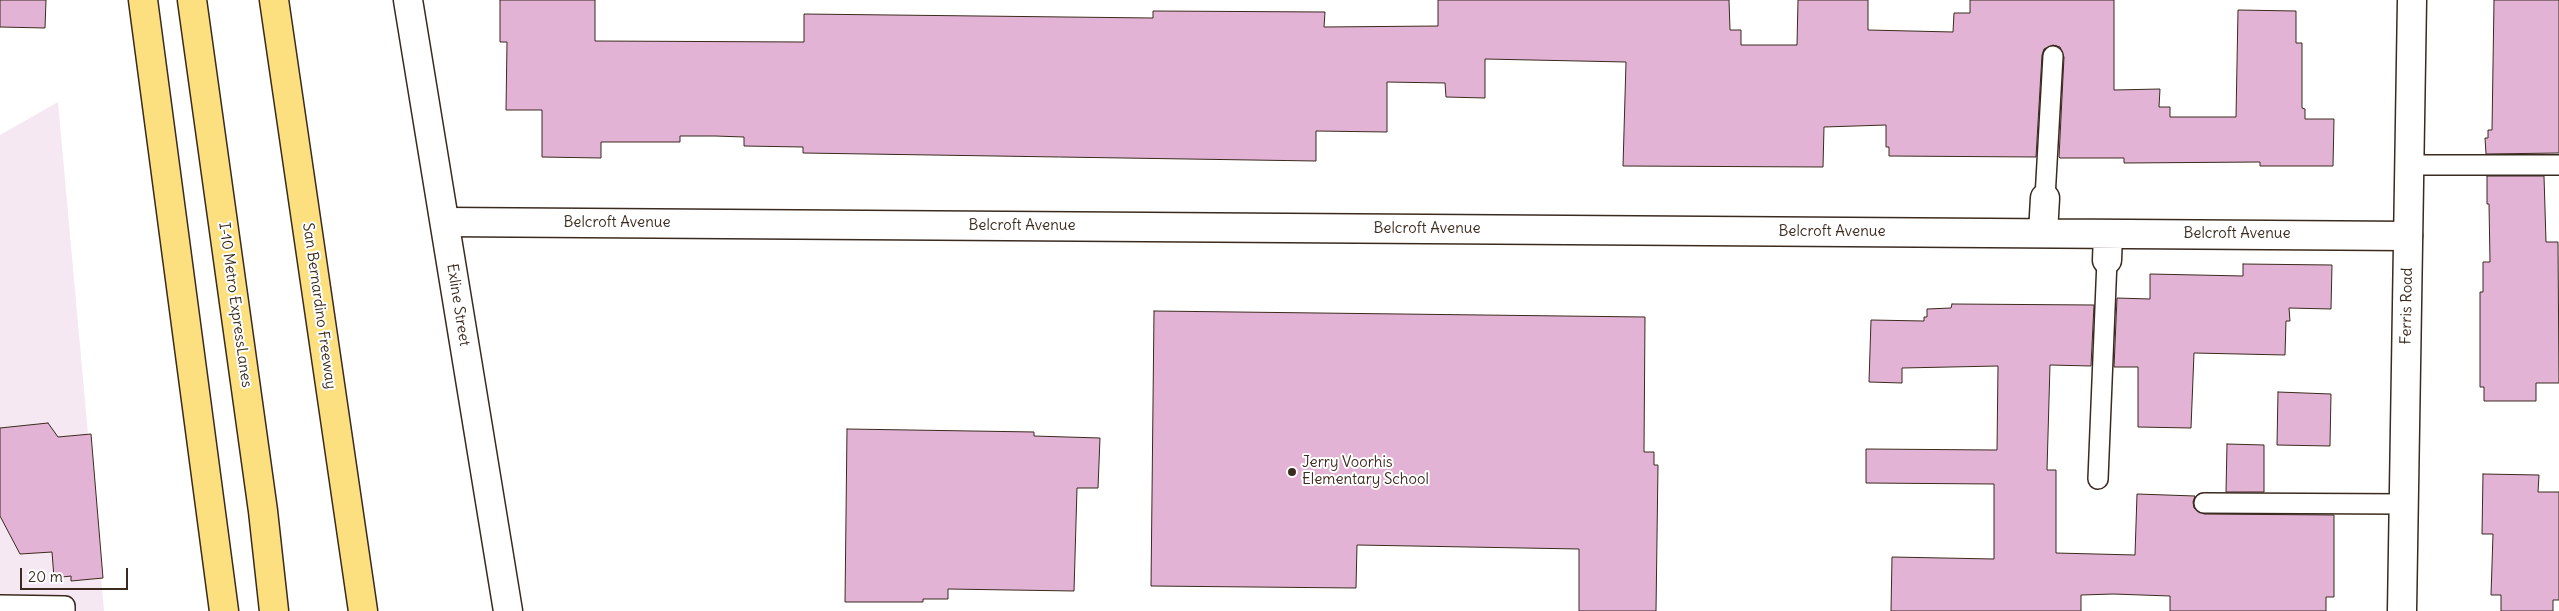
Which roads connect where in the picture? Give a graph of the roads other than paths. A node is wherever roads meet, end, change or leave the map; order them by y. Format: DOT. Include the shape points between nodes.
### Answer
graph roads {
  1 [pos="143,0"];
  2 [pos="192,0"];
  3 [pos="274,0"];
  4 [pos="408,0"];
  5 [pos="2412,0"];
  6 [pos="2053,56"];
  7 [pos="2409,165"];
  8 [pos="2559,165"];
  9 [pos="2045,198"];
  10 [pos="445,222"];
  11 [pos="2043,233"];
  12 [pos="2408,236"];
  13 [pos="2108,247"];
  14 [pos="2098,479"];
  15 [pos="2204,503"];
  16 [pos="2404,504"];
  17 [pos="0,605"];
  18 [pos="65,609"];
  19 [pos="224,611"];
  20 [pos="274,611"];
  21 [pos="363,611"];
  22 [pos="508,611"];
  23 [pos="2402,611"];
  1 -- 19 [label="highway"];
  2 -- 20 [label="highway, I-10 Metro ExpressLanes"];
  3 -- 21 [label="highway, San Bernardino Freeway"];
  4 -- 10 [label="street, Exline Street"];
  5 -- 7 [label="street, Ferris Road"];
  6 -- 9 [label="lane"];
  7 -- 8 [label="lane"];
  7 -- 12 [label="street, Ferris Road"];
  9 -- 11 [label="street"];
  10 -- 11 [label="street, Belcroft Avenue"];
  10 -- 22 [label="street, Exline Street"];
  11 -- 13 [label="street, Belcroft Avenue"];
  12 -- 13 [label="street, Belcroft Avenue"];
  12 -- 16 [label="street, Ferris Road"];
  13 -- 14 [label="lane"];
  15 -- 16 [label="lane"];
  16 -- 23 [label="street, Ferris Road"];
  17 -- 18 [label="lane"];
}
